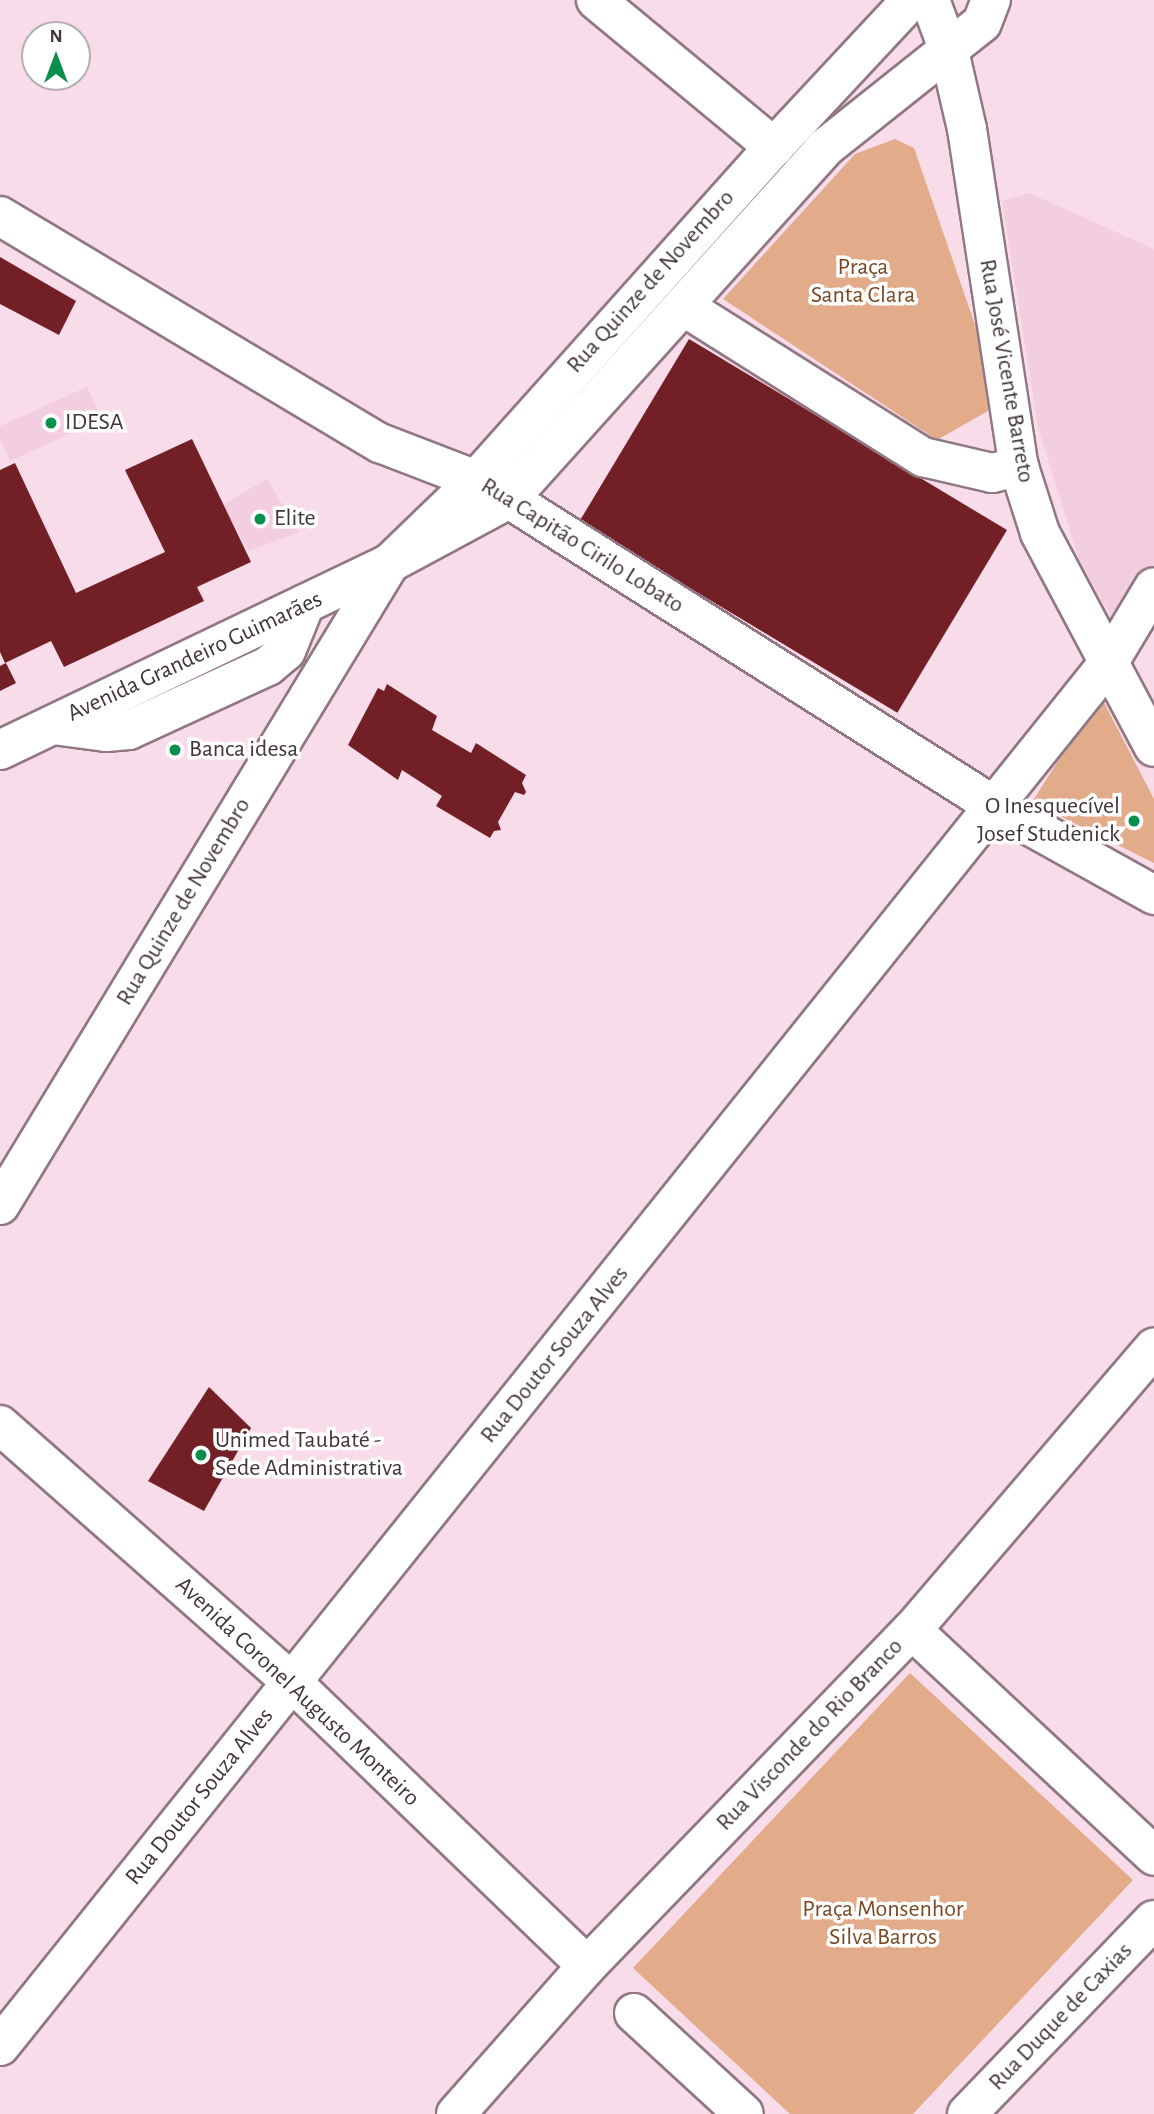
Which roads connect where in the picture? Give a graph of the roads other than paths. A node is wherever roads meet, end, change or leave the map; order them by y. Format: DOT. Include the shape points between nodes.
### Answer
graph roads {
  1 [pos="596,0"];
  2 [pos="911,0"];
  3 [pos="930,0"];
  4 [pos="991,0"];
  5 [pos="949,51"];
  6 [pos="774,147"];
  7 [pos="0,216"];
  8 [pos="683,306"];
  9 [pos="1019,467"];
  10 [pos="476,480"];
  11 [pos="509,499"];
  12 [pos="390,564"];
  13 [pos="1154,587"];
  14 [pos="1109,662"];
  15 [pos="1154,747"];
  16 [pos="0,750"];
  17 [pos="996,807"];
  18 [pos="1154,895"];
  19 [pos="0,1205"];
  20 [pos="1154,1348"];
  21 [pos="0,1425"];
  22 [pos="912,1630"];
  23 [pos="292,1682"];
  24 [pos="1154,1856"];
  25 [pos="1154,1920"];
  26 [pos="587,1966"];
  27 [pos="634,2013"];
  28 [pos="0,2046"];
  29 [pos="456,2114"];
  30 [pos="744,2114"];
  31 [pos="967,2114"];
  1 -- 6 [label="main road"];
  2 -- 6 [label="main road, Rua Quinze de Novembro"];
  3 -- 5 [label="main road, Rua José Vicente Barreto"];
  4 -- 5 [label="main road, Rua Quinze de Novembro" via="982,23"];
  5 -- 8 [label="main road, Rua Quinze de Novembro" via="826,147"];
  5 -- 9 [label="main road, Rua José Vicente Barreto" via="967,129"];
  6 -- 10 [label="main road, Rua Quinze de Novembro"];
  7 -- 10 [label="main road, Rua Capitão Cirilo Lobato" via="380,443"];
  8 -- 9 [label="main road" via="923,457 992,472"];
  8 -- 11 [label="main road, Rua Quinze de Novembro"];
  9 -- 14 [label="main road, Rua José Vicente Barreto" via="1040,533"];
  10 -- 11 [label="main road, Rua Capitão Cirilo Lobato"];
  10 -- 12 [label="main road, Rua Quinze de Novembro"];
  11 -- 12 [label="main road, Rua Quinze de Novembro"];
  11 -- 17 [label="main road, Rua Capitão Cirilo Lobato"];
  12 -- 16 [label="main road, Avenida Grandeiro Guimarães"];
  12 -- 19 [label="main road, Rua Quinze de Novembro"];
  13 -- 14 [label="main road, Rua Doutor Souza Alves"];
  14 -- 15 [label="main road, Rua José Vicente Barreto"];
  14 -- 17 [label="main road, Rua Doutor Souza Alves"];
  17 -- 18 [label="main road, Rua Capitão Cirilo Lobato"];
  17 -- 23 [label="main road, Rua Doutor Souza Alves"];
  20 -- 22 [label="main road, Rua Visconde do Rio Branco"];
  21 -- 23 [label="main road, Avenida Coronel Augusto Monteiro"];
  22 -- 24 [label="main road"];
  22 -- 26 [label="main road, Rua Visconde do Rio Branco"];
  23 -- 26 [label="main road, Avenida Coronel Augusto Monteiro"];
  23 -- 28 [label="main road, Rua Doutor Souza Alves"];
  25 -- 31 [label="main road, Rua Duque de Caxias"];
  26 -- 29 [label="main road, Rua Visconde do Rio Branco"];
  27 -- 30 [label="main road"];
}
